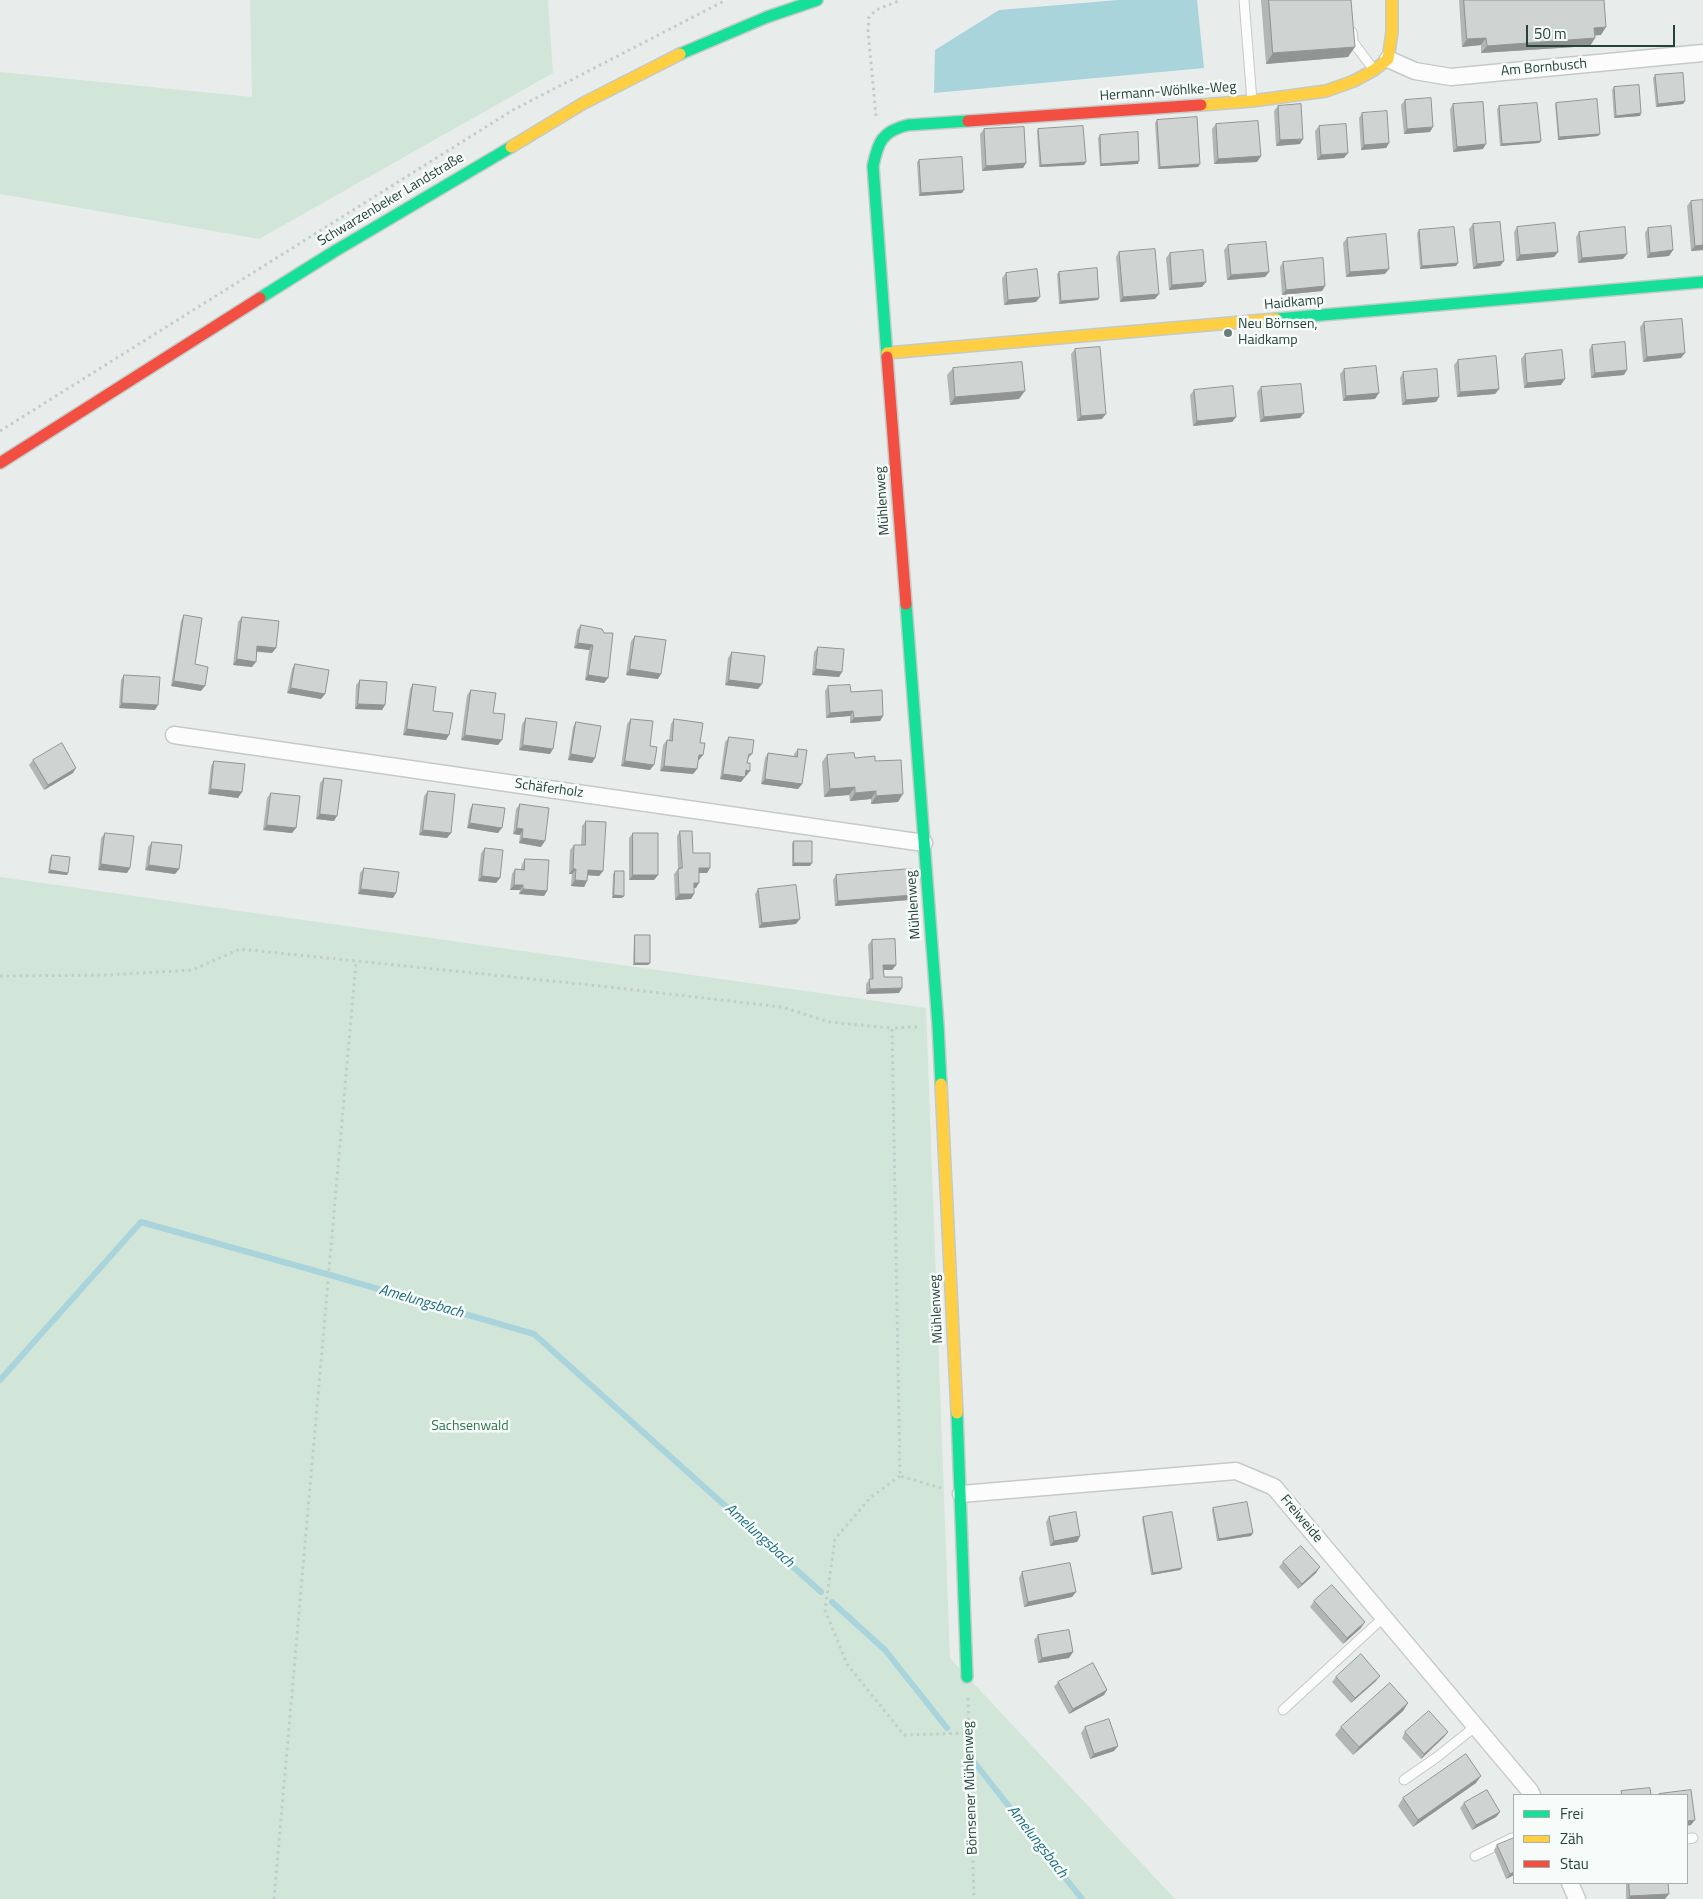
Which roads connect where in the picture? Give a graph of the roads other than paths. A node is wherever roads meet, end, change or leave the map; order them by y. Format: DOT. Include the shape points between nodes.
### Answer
graph roads {
  1 [pos="817,0"];
  2 [pos="1244,0"];
  3 [pos="1392,0"];
  4 [pos="1351,22"];
  5 [pos="1703,53"];
  6 [pos="1388,60"];
  7 [pos="1374,70"];
  8 [pos="1252,101"];
  9 [pos="884,134"];
  10 [pos="1703,282"];
  11 [pos="887,353"];
  12 [pos="0,463"];
  13 [pos="174,735"];
  14 [pos="924,843"];
  15 [pos="961,1494"];
  16 [pos="1384,1617"];
  17 [pos="967,1677"];
  18 [pos="1283,1710"];
  19 [pos="1476,1726"];
  20 [pos="1404,1780"];
  21 [pos="1532,1794"];
  22 [pos="1513,1838"];
  23 [pos="1475,1856"];
  24 [pos="1570,1884"];
  25 [pos="1577,1899"];
  1 -- 12 [label="street, Schwarzenbeker Landstraße" via="667,59 582,104 343,246"];
  2 -- 8 [label="lane"];
  3 -- 6 [label="street"];
  4 -- 7 [label="lane" via="1353,42"];
  5 -- 6 [label="street, Am Bornbusch" via="1451,77 1415,71"];
  6 -- 7 [label="street, Hermann-Wöhlke-Weg"];
  7 -- 8 [label="street, Hermann-Wöhlke-Weg" via="1326,91"];
  8 -- 9 [label="street, Hermann-Wöhlke-Weg" via="908,125"];
  9 -- 11 [label="street, Mühlenweg" via="873,166"];
  10 -- 11 [label="street, Haidkamp"];
  11 -- 14 [label="street, Mühlenweg"];
  13 -- 14 [label="street, Schäferholz"];
  14 -- 15 [label="street, Mühlenweg" via="938,1025"];
  15 -- 16 [label="street, Freiweide" via="1236,1471 1274,1487"];
  15 -- 17 [label="street, Mühlenweg"];
  16 -- 18 [label="lane"];
  16 -- 19 [label="street, Freiweide"];
  19 -- 20 [label="lane"];
  19 -- 21 [label="street, Freiweide"];
  22 -- 23 [label="lane"];
  24 -- 25 [label="street"];
}
